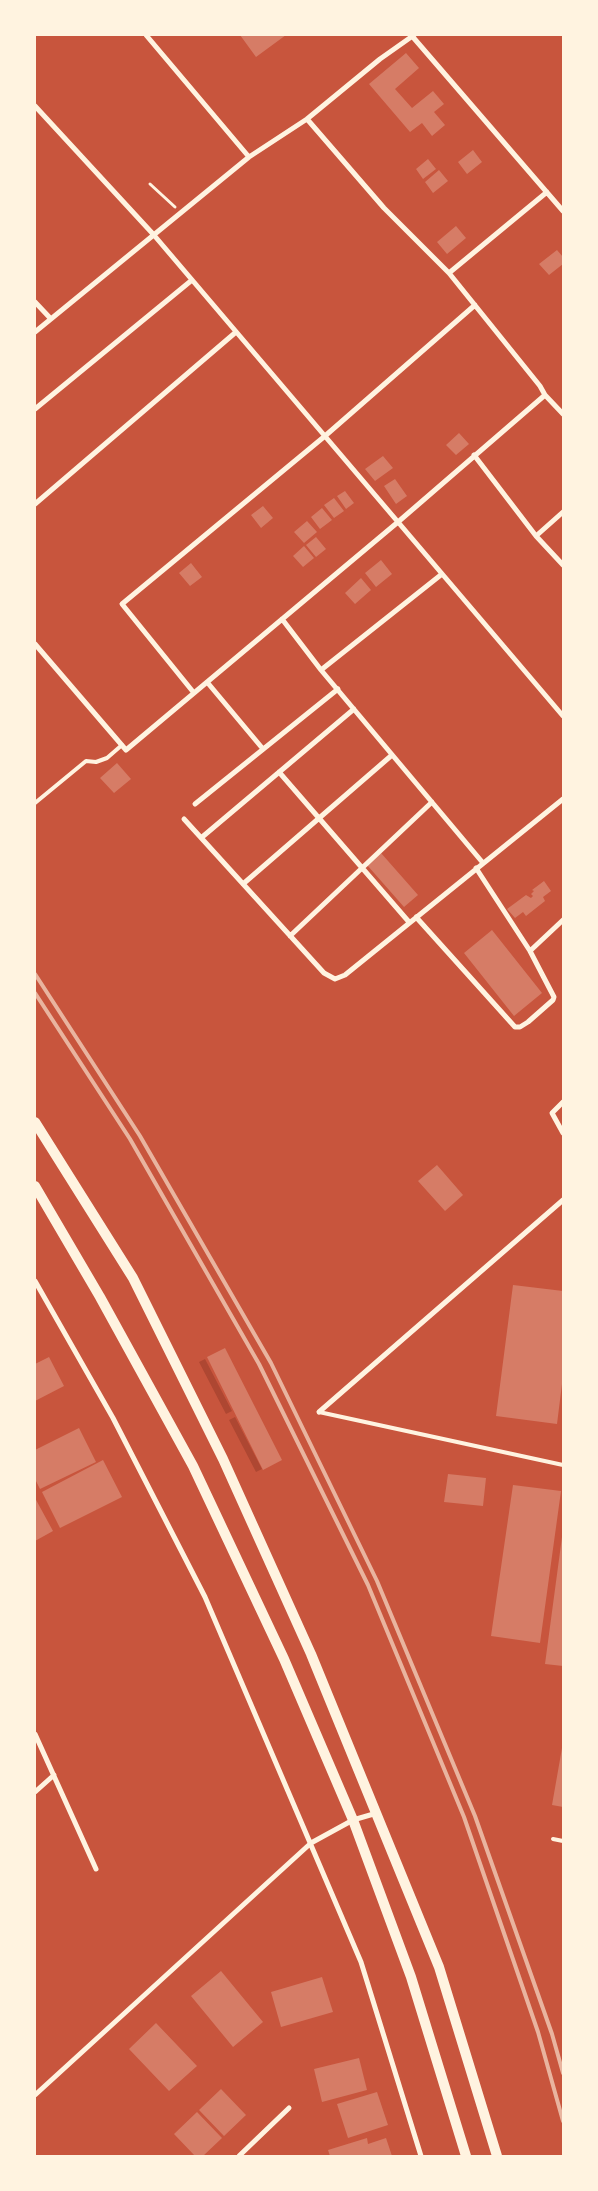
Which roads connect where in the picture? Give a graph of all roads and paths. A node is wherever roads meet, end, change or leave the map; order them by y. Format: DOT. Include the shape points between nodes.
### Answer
graph roads {
  1 [pos="146,35"];
  2 [pos="413,36"];
  3 [pos="35,106"];
  4 [pos="307,119"];
  5 [pos="249,158"];
  6 [pos="150,184"];
  7 [pos="548,192"];
  8 [pos="563,211"];
  9 [pos="181,212"];
  10 [pos="153,234"];
  11 [pos="449,273"];
  12 [pos="192,280"];
  13 [pos="35,302"];
  14 [pos="475,305"];
  15 [pos="50,319"];
  16 [pos="35,332"];
  17 [pos="236,332"];
  18 [pos="544,395"];
  19 [pos="35,409"];
  20 [pos="563,414"];
  21 [pos="325,436"];
  22 [pos="474,455"];
  23 [pos="35,504"];
  24 [pos="563,512"];
  25 [pos="398,522"];
  26 [pos="536,536"];
  27 [pos="563,566"];
  28 [pos="442,574"];
  29 [pos="282,619"];
  30 [pos="35,644"];
  31 [pos="321,670"];
  32 [pos="207,682"];
  33 [pos="338,689"];
  34 [pos="194,693"];
  35 [pos="354,709"];
  36 [pos="561,709"];
  37 [pos="563,716"];
  38 [pos="122,745"];
  39 [pos="263,749"];
  40 [pos="392,755"];
  41 [pos="279,772"];
  42 [pos="563,799"];
  43 [pos="432,802"];
  44 [pos="35,803"];
  45 [pos="195,804"];
  46 [pos="319,818"];
  47 [pos="184,819"];
  48 [pos="201,838"];
  49 [pos="483,863"];
  50 [pos="362,868"];
  51 [pos="476,868"];
  52 [pos="243,884"];
  53 [pos="416,917"];
  54 [pos="563,920"];
  55 [pos="409,922"];
  56 [pos="290,936"];
  57 [pos="530,950"];
  58 [pos="563,1102"];
  59 [pos="35,1122"];
  60 [pos="563,1133"];
  61 [pos="35,1186"];
  62 [pos="563,1200"];
  63 [pos="35,1281"];
  64 [pos="320,1412"];
  65 [pos="563,1465"];
  66 [pos="35,1734"];
  67 [pos="54,1775"];
  68 [pos="35,1792"];
  69 [pos="377,1814"];
  70 [pos="353,1820"];
  71 [pos="553,1839"];
  72 [pos="563,1841"];
  73 [pos="311,1843"];
  74 [pos="96,1869"];
  75 [pos="35,2095"];
  76 [pos="289,2108"];
  77 [pos="239,2156"];
  78 [pos="421,2156"];
  79 [pos="466,2156"];
  80 [pos="497,2156"];
  1 -- 5 [label="street"];
  2 -- 4 [label="street"];
  2 -- 7 [label="street"];
  3 -- 10 [label="street"];
  4 -- 5 [label="street"];
  4 -- 11 [label="street" via="384,208"];
  5 -- 9 [label="street"];
  6 -- 9 [label="path"];
  7 -- 8 [label="street"];
  7 -- 11 [label="street"];
  9 -- 10 [label="street"];
  10 -- 12 [label="street"];
  10 -- 15 [label="street"];
  11 -- 14 [label="street"];
  12 -- 17 [label="street"];
  12 -- 19 [label="street"];
  13 -- 15 [label="street"];
  14 -- 18 [label="street"];
  14 -- 21 [label="street"];
  15 -- 16 [label="street"];
  17 -- 21 [label="street"];
  17 -- 23 [label="street"];
  18 -- 20 [label="street"];
  18 -- 22 [label="street"];
  21 -- 25 [label="street"];
  21 -- 34 [label="street" via="122,604"];
  22 -- 25 [label="street"];
  22 -- 26 [label="street"];
  24 -- 26 [label="street"];
  25 -- 28 [label="street"];
  25 -- 29 [label="street"];
  26 -- 27 [label="street"];
  28 -- 31 [label="street"];
  28 -- 36 [label="street"];
  29 -- 31 [label="street"];
  29 -- 32 [label="street"];
  30 -- 38 [label="street"];
  31 -- 33 [label="street"];
  32 -- 34 [label="street"];
  32 -- 39 [label="street"];
  33 -- 35 [label="street"];
  33 -- 39 [label="street"];
  34 -- 38 [label="street" via="126,750"];
  35 -- 40 [label="street"];
  35 -- 41 [label="street"];
  36 -- 37 [label="street"];
  38 -- 44 [label="lane" via="107,758 86,761"];
  39 -- 45 [label="street"];
  40 -- 43 [label="street"];
  40 -- 46 [label="street"];
  41 -- 46 [label="street"];
  41 -- 48 [label="street"];
  42 -- 49 [label="street"];
  43 -- 49 [label="street"];
  43 -- 50 [label="street"];
  46 -- 50 [label="street"];
  46 -- 52 [label="street"];
  47 -- 48 [label="street"];
  48 -- 52 [label="street"];
  49 -- 51 [label="street"];
  50 -- 55 [label="street"];
  50 -- 56 [label="street"];
  51 -- 53 [label="street"];
  51 -- 57 [label="street"];
  52 -- 56 [label="street"];
  53 -- 55 [label="street"];
  53 -- 57 [label="street" via="515,1027 528,1022 553,1000"];
  54 -- 57 [label="street"];
  55 -- 56 [label="street" via="335,979 324,973"];
  58 -- 60 [label="street" via="552,1113"];
  59 -- 69 [label="main road" via="133,1278 210,1433 311,1654"];
  61 -- 70 [label="main road" via="193,1466 284,1659"];
  62 -- 64 [label="street"];
  63 -- 73 [label="street" via="113,1418 205,1598"];
  64 -- 65 [label="lane"];
  66 -- 67 [label="street"];
  67 -- 68 [label="street"];
  67 -- 74 [label="street"];
  69 -- 70 [label="street"];
  69 -- 80 [label="main road" via="438,1968"];
  70 -- 73 [label="street"];
  70 -- 79 [label="main road" via="411,1977"];
  71 -- 72 [label="lane"];
  73 -- 75 [label="street"];
  73 -- 78 [label="street" via="361,1962"];
  76 -- 77 [label="street"];
}
